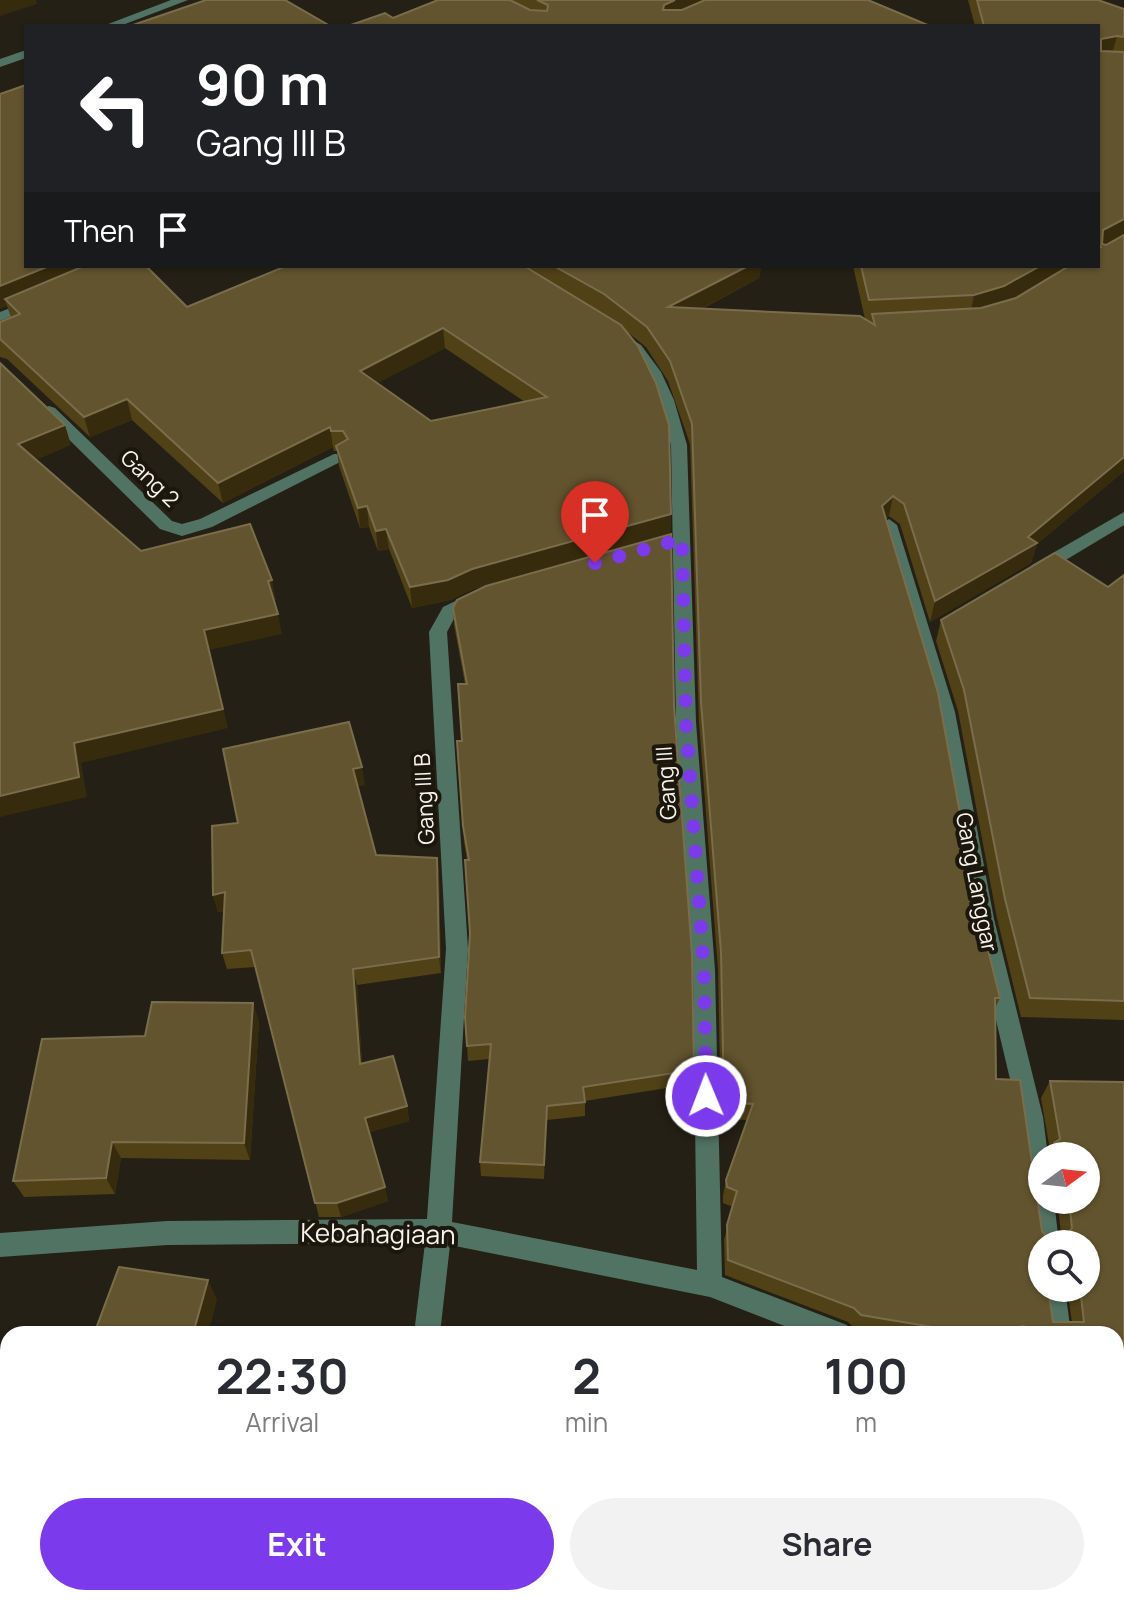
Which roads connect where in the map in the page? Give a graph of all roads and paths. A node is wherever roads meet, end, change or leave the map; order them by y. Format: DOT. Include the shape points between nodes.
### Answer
graph roads {
  1 [pos="182,0"];
  2 [pos="115,24"];
  3 [pos="24,55"];
  4 [pos="0,63"];
  5 [pos="54,295"];
  6 [pos="0,317"];
  7 [pos="602,325"];
  8 [pos="33,396"];
  9 [pos="340,458"];
  10 [pos="1124,518"];
  11 [pos="889,525"];
  12 [pos="1023,578"];
  13 [pos="494,592"];
  14 [pos="1045,1230"];
  15 [pos="439,1231"];
  16 [pos="0,1245"];
  17 [pos="710,1285"];
  18 [pos="1054,1302"];
  19 [pos="428,1326"];
  20 [pos="813,1326"];
  21 [pos="1057,1326"];
  1 -- 2 [label="street"];
  3 -- 4 [label="street"];
  5 -- 6 [label="street"];
  7 -- 17 [label="street, Gang III" via="642,353 667,402 679,445 674,541 704,970"];
  8 -- 9 [label="street, Gang 2" via="166,525 182,530"];
  10 -- 12 [label="street"];
  11 -- 14 [label="street, Gang Langgar" via="927,634 945,712 983,919 1031,1117"];
  13 -- 15 [label="street, Gang III B" via="449,611 438,632 457,949"];
  15 -- 16 [label="street, Kebahagiaan" via="167,1233"];
  15 -- 17 [label="street, Kebahagiaan"];
  15 -- 19 [label="street, Gang III B"];
  17 -- 20 [label="street, Kebahagiaan"];
  18 -- 21 [label="street"];
}
